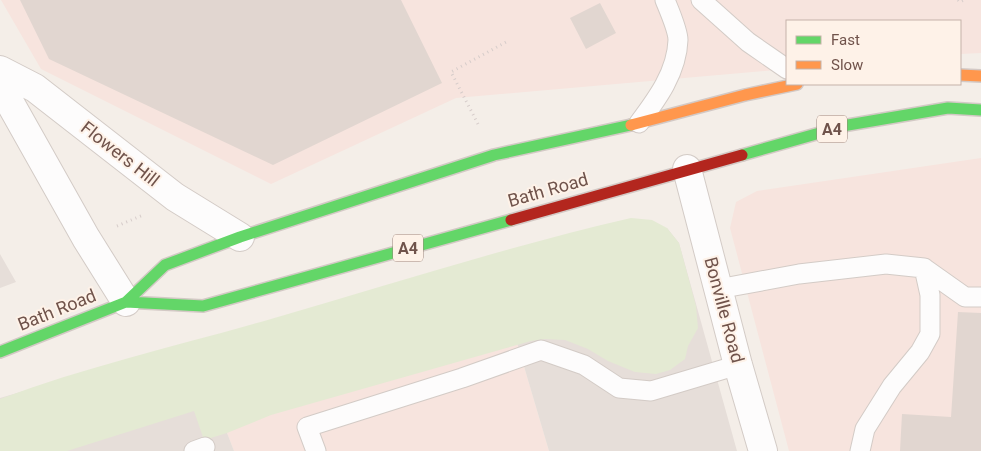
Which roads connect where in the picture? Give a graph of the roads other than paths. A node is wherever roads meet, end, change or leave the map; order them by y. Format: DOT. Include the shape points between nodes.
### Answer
graph roads {
  1 [pos="665,0"];
  2 [pos="701,0"];
  3 [pos="786,68"];
  4 [pos="0,70"];
  5 [pos="961,75"];
  6 [pos="981,76"];
  7 [pos="0,85"];
  8 [pos="792,85"];
  9 [pos="981,110"];
  10 [pos="639,123"];
  11 [pos="686,169"];
  12 [pos="240,237"];
  13 [pos="924,268"];
  14 [pos="718,288"];
  15 [pos="981,298"];
  16 [pos="126,302"];
  17 [pos="0,352"];
  18 [pos="738,365"];
  19 [pos="316,451"];
  20 [pos="763,451"];
  21 [pos="860,451"];
  1 -- 10 [label="lane" via="678,39 674,64 660,94"];
  2 -- 3 [label="lane" via="748,42"];
  4 -- 12 [label="street, Flowers Hill" via="35,88 175,196"];
  5 -- 6 [label="highway"];
  7 -- 16 [label="street"];
  8 -- 10 [label="highway, Bath Road / A4"];
  9 -- 11 [label="highway, Bath Road / A4" via="948,108 848,125"];
  10 -- 12 [label="highway, Bath Road / A4" via="494,155"];
  11 -- 14 [label="street, Bonville Road"];
  11 -- 16 [label="highway, Bath Road / A4" via="202,306"];
  12 -- 16 [label="highway, Bath Road / A4" via="165,265"];
  13 -- 14 [label="lane" via="886,264"];
  13 -- 15 [label="lane" via="965,297"];
  13 -- 21 [label="lane" via="930,295 930,334 865,429"];
  14 -- 18 [label="street, Bonville Road"];
  16 -- 17 [label="highway, Bath Road / A4"];
  18 -- 19 [label="lane" via="651,391 619,388 584,365 541,350 307,427"];
  18 -- 20 [label="street, Bonville Road"];
}
